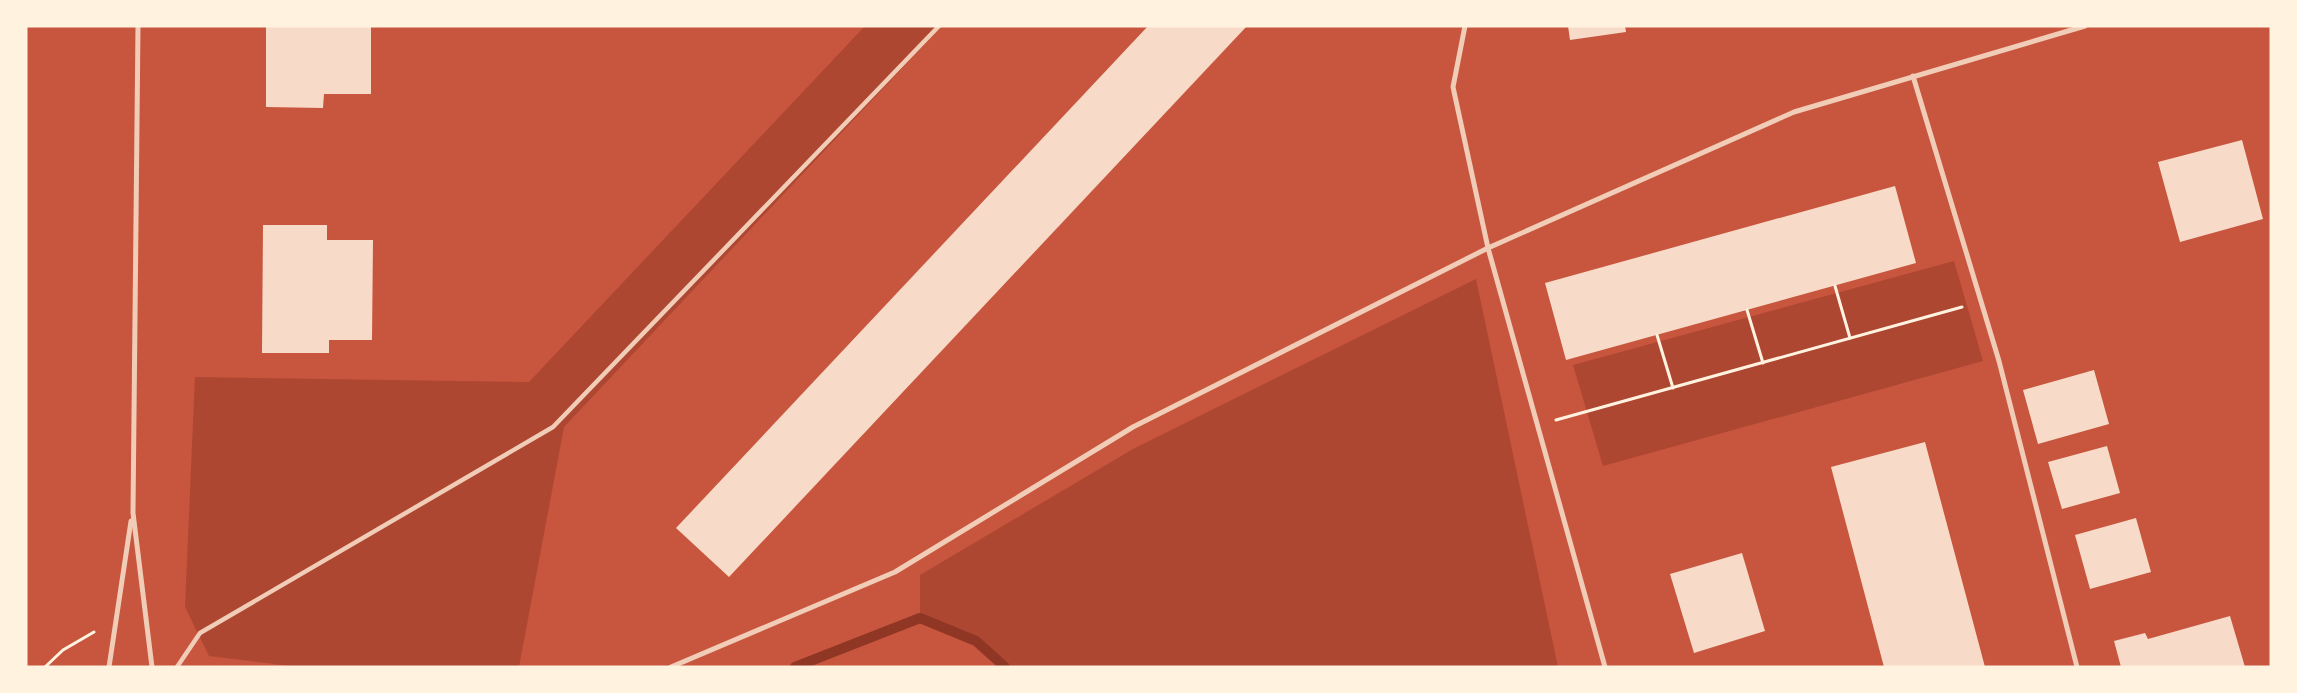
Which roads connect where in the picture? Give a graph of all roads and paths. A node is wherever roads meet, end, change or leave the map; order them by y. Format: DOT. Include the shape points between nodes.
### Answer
graph roads {
  1 [pos="138,26"];
  2 [pos="940,26"];
  3 [pos="1465,26"];
  4 [pos="2085,26"];
  5 [pos="1913,76"];
  6 [pos="1488,248"];
  7 [pos="1835,286"];
  8 [pos="1980,302"];
  9 [pos="1747,310"];
  10 [pos="1657,335"];
  11 [pos="1850,338"];
  12 [pos="1763,363"];
  13 [pos="1673,388"];
  14 [pos="1539,425"];
  15 [pos="133,513"];
  16 [pos="116,624"];
  17 [pos="45,667"];
  18 [pos="109,667"];
  19 [pos="152,667"];
  20 [pos="177,667"];
  21 [pos="671,667"];
  22 [pos="1605,667"];
  23 [pos="2077,667"];
  1 -- 15 [label="street"];
  2 -- 20 [label="street" via="553,427 200,633"];
  3 -- 6 [label="street" via="1453,87"];
  4 -- 5 [label="street"];
  5 -- 6 [label="street" via="1794,112"];
  5 -- 8 [label="street"];
  6 -- 14 [label="street"];
  6 -- 21 [label="street" via="1133,427 896,572"];
  7 -- 11 [label="path"];
  8 -- 11 [label="path"];
  8 -- 23 [label="street" via="1999,361"];
  9 -- 12 [label="path"];
  10 -- 13 [label="path"];
  11 -- 12 [label="path"];
  12 -- 13 [label="path"];
  13 -- 14 [label="path"];
  14 -- 22 [label="street"];
  15 -- 16 [label="street"];
  15 -- 19 [label="street"];
  16 -- 17 [label="path" via="63,650"];
  16 -- 18 [label="street"];
}
